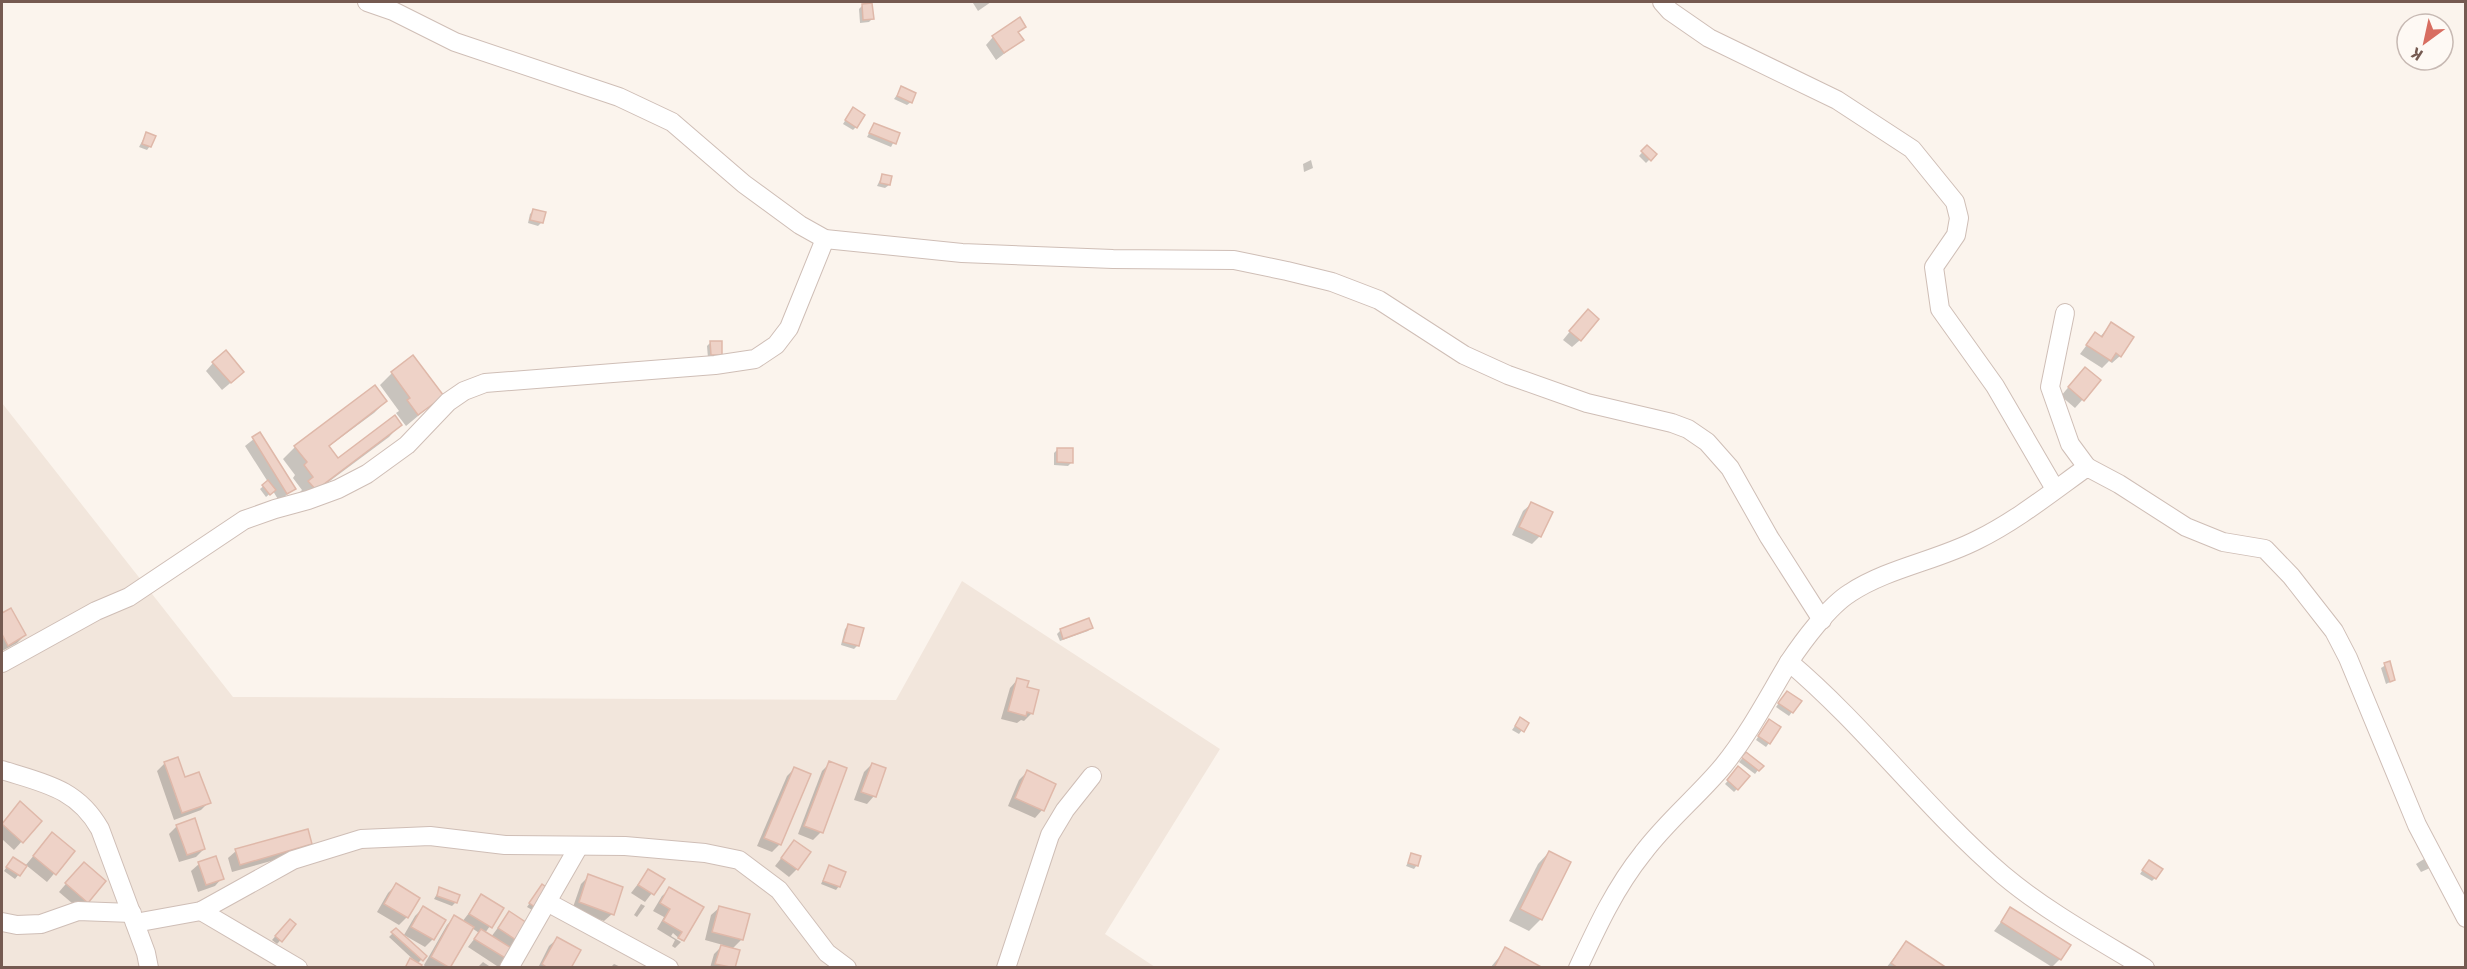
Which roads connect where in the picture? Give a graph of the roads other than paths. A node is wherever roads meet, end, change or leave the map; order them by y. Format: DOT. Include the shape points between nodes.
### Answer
graph roads {
  1 [pos="367,2"];
  2 [pos="1662,2"];
  3 [pos="396,6"];
  4 [pos="825,239"];
  5 [pos="2065,313"];
  6 [pos="2087,466"];
  7 [pos="2055,489"];
  8 [pos="1822,620"];
  9 [pos="1789,662"];
  10 [pos="2,663"];
  11 [pos="2,770"];
  12 [pos="1092,776"];
  13 [pos="579,846"];
  14 [pos="547,902"];
  15 [pos="201,911"];
  16 [pos="134,918"];
  17 [pos="2466,918"];
  18 [pos="2,922"];
  19 [pos="148,968"];
  20 [pos="298,968"];
  21 [pos="509,968"];
  22 [pos="669,968"];
  23 [pos="848,968"];
  24 [pos="1006,968"];
  25 [pos="1578,968"];
  26 [pos="2145,968"];
  1 -- 3 [label="street"];
  2 -- 7 [label="street" via="1709,38 1837,100 1912,149 1955,201 1959,218 1956,235 1934,267 1940,309 1995,386"];
  3 -- 4 [label="street" via="455,42 619,97 672,122 744,184"];
  4 -- 8 [label="street" via="962,253 1234,260 1341,285 1379,300 1464,355 1500,371 1587,403 1672,423 1707,442 1730,468"];
  4 -- 10 [label="street" via="789,328 776,345 755,359 485,382 448,402 407,445 367,474 308,500 244,520 129,597"];
  5 -- 6 [label="street" via="2050,387 2070,444"];
  6 -- 7 [label="street"];
  6 -- 17 [label="street" via="2186,527 2223,542 2265,549 2291,576 2334,631 2348,658 2417,825"];
  7 -- 8 [label="street" via="2001,528 1974,542 1849,593"];
  8 -- 9 [label="street"];
  9 -- 25 [label="street" via="1724,765 1644,850 1623,879"];
  9 -- 26 [label="street" via="1844,711 1950,824 2005,876"];
  11 -- 16 [label="street" via="66,793 90,810"];
  12 -- 24 [label="street" via="1050,835"];
  13 -- 14 [label="street"];
  13 -- 15 [label="street" via="505,845 430,836 361,839 292,860"];
  13 -- 23 [label="street" via="694,852 739,860 779,890 827,953"];
  14 -- 21 [label="street"];
  14 -- 22 [label="street"];
  15 -- 16 [label="street"];
  15 -- 20 [label="street"];
  16 -- 18 [label="street" via="78,911 41,924"];
  16 -- 19 [label="street"];
}
